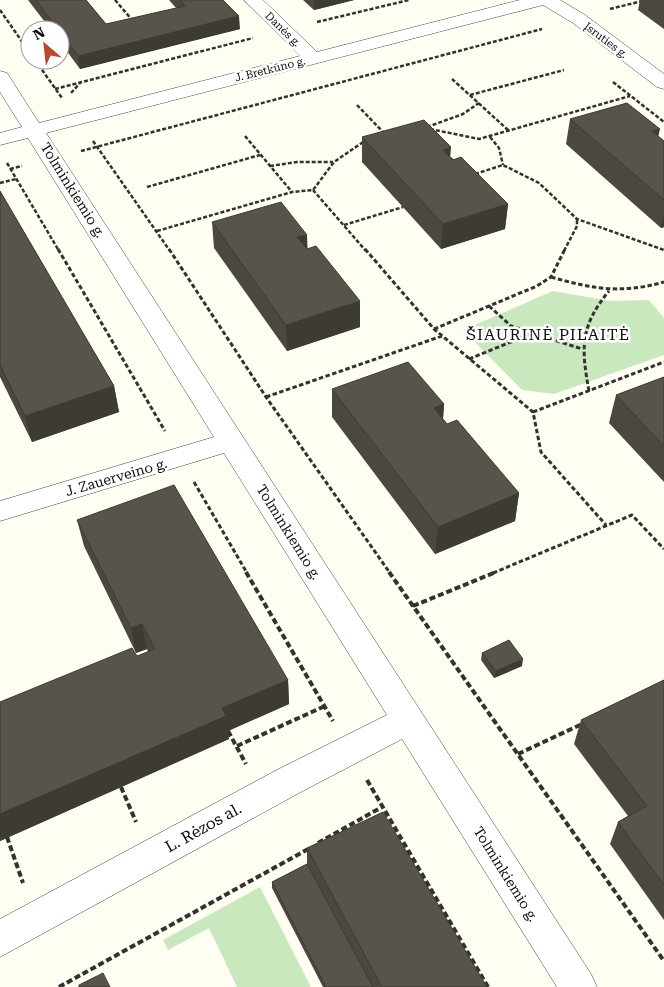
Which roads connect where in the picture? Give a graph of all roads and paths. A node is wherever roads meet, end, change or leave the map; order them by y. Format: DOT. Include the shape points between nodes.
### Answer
graph roads {
  1 [pos="115,0"];
  2 [pos="253,0"];
  3 [pos="409,0"];
  4 [pos="541,0"];
  5 [pos="547,0"];
  6 [pos="0,10"];
  7 [pos="579,19"];
  8 [pos="315,22"];
  9 [pos="137,26"];
  10 [pos="257,36"];
  11 [pos="20,39"];
  12 [pos="312,58"];
  13 [pos="42,70"];
  14 [pos="564,70"];
  15 [pos="0,77"];
  16 [pos="452,79"];
  17 [pos="664,84"];
  18 [pos="55,88"];
  19 [pos="470,95"];
  20 [pos="630,96"];
  21 [pos="479,103"];
  22 [pos="357,105"];
  23 [pos="77,119"];
  24 [pos="34,130"];
  25 [pos="509,130"];
  26 [pos="392,132"];
  27 [pos="384,133"];
  28 [pos="244,136"];
  29 [pos="376,136"];
  30 [pos="490,136"];
  31 [pos="0,138"];
  32 [pos="367,139"];
  33 [pos="97,147"];
  34 [pos="260,155"];
  35 [pos="52,158"];
  36 [pos="5,160"];
  37 [pos="334,162"];
  38 [pos="503,165"];
  39 [pos="270,166"];
  40 [pos="10,169"];
  41 [pos="466,176"];
  42 [pos="16,179"];
  43 [pos="0,183"];
  44 [pos="147,187"];
  45 [pos="313,190"];
  46 [pos="292,192"];
  47 [pos="403,207"];
  48 [pos="577,219"];
  49 [pos="344,225"];
  50 [pos="157,231"];
  51 [pos="664,250"];
  52 [pos="551,276"];
  53 [pos="664,282"];
  54 [pos="609,291"];
  55 [pos="489,306"];
  56 [pos="434,329"];
  57 [pos="534,333"];
  58 [pos="443,336"];
  59 [pos="582,349"];
  60 [pos="469,359"];
  61 [pos="664,362"];
  62 [pos="589,391"];
  63 [pos="266,397"];
  64 [pos="533,412"];
  65 [pos="232,441"];
  66 [pos="180,458"];
  67 [pos="0,511"];
  68 [pos="606,525"];
  69 [pos="663,550"];
  70 [pos="413,606"];
  71 [pos="325,706"];
  72 [pos="409,720"];
  73 [pos="587,722"];
  74 [pos="228,730"];
  75 [pos="236,746"];
  76 [pos="350,749"];
  77 [pos="518,754"];
  78 [pos="248,769"];
  79 [pos="121,787"];
  80 [pos="382,807"];
  81 [pos="137,825"];
  82 [pos="7,837"];
  83 [pos="24,886"];
  84 [pos="0,939"];
  85 [pos="664,961"];
  86 [pos="59,987"];
  87 [pos="488,987"];
  88 [pos="578,987"];
  1 -- 9 [label="path"];
  2 -- 12 [label="street, Danės g."];
  3 -- 8 [label="path"];
  4 -- 12 [label="street, J. Bretkūno g."];
  5 -- 7 [label="street, Įsruties g."];
  6 -- 11 [label="path"];
  7 -- 17 [label="street, Įsruties g."];
  7 -- 33 [label="path"];
  10 -- 18 [label="path"];
  12 -- 23 [label="street, J. Bretkūno g."];
  13 -- 18 [label="path"];
  14 -- 19 [label="path"];
  15 -- 24 [label="street, Tolminkiemio g."];
  16 -- 19 [label="path"];
  18 -- 23 [label="path"];
  19 -- 21 [label="path"];
  20 -- 25 [label="path"];
  21 -- 25 [label="path"];
  21 -- 30 [label="path" via="462,114 424,128 478,140"];
  22 -- 27 [label="path"];
  23 -- 24 [label="street, J. Bretkūno g."];
  23 -- 33 [label="path"];
  24 -- 31 [label="street, J. Bretkūno g."];
  24 -- 35 [label="street, Tolminkiemio g."];
  25 -- 30 [label="path"];
  26 -- 27 [label="path"];
  27 -- 29 [label="path"];
  28 -- 34 [label="path"];
  30 -- 38 [label="path" via="499,148"];
  32 -- 37 [label="path"];
  33 -- 35 [label="path"];
  33 -- 50 [label="path"];
  34 -- 39 [label="path"];
  34 -- 44 [label="path"];
  35 -- 40 [label="path"];
  35 -- 65 [label="street, Tolminkiemio g."];
  36 -- 40 [label="path"];
  37 -- 39 [label="path"];
  37 -- 45 [label="path"];
  38 -- 41 [label="path"];
  38 -- 48 [label="path" via="539,183"];
  39 -- 46 [label="path"];
  40 -- 42 [label="path"];
  42 -- 43 [label="path"];
  42 -- 66 [label="path"];
  45 -- 46 [label="path"];
  45 -- 49 [label="path"];
  46 -- 50 [label="path"];
  47 -- 49 [label="path"];
  48 -- 51 [label="path"];
  48 -- 52 [label="path" via="577,226"];
  49 -- 56 [label="path"];
  50 -- 63 [label="path"];
  52 -- 54 [label="path"];
  52 -- 55 [label="path" via="537,286"];
  53 -- 54 [label="path" via="640,290"];
  54 -- 59 [label="path" via="590,315"];
  55 -- 56 [label="path"];
  55 -- 57 [label="path" via="511,326"];
  56 -- 58 [label="path"];
  57 -- 59 [label="path"];
  57 -- 60 [label="path"];
  58 -- 60 [label="path"];
  58 -- 63 [label="path"];
  59 -- 62 [label="path"];
  60 -- 64 [label="path"];
  61 -- 62 [label="path"];
  62 -- 64 [label="path"];
  63 -- 70 [label="path"];
  64 -- 68 [label="path" via="541,452"];
  65 -- 66 [label="street, J. Zauerveino g."];
  65 -- 72 [label="street, Tolminkiemio g."];
  66 -- 67 [label="street, J. Zauerveino g."];
  66 -- 71 [label="path"];
  68 -- 69 [label="path" via="632,515"];
  68 -- 70 [label="path"];
  70 -- 77 [label="path"];
  71 -- 75 [label="path"];
  71 -- 76 [label="path"];
  72 -- 76 [label="street, L. Rėzos al."];
  72 -- 88 [label="street, Tolminkiemio g."];
  73 -- 77 [label="path"];
  74 -- 75 [label="path"];
  75 -- 78 [label="path"];
  76 -- 80 [label="path"];
  76 -- 84 [label="street, L. Rėzos al."];
  77 -- 85 [label="path"];
  79 -- 81 [label="path"];
  80 -- 86 [label="path"];
  80 -- 87 [label="path"];
  82 -- 83 [label="path"];
}
